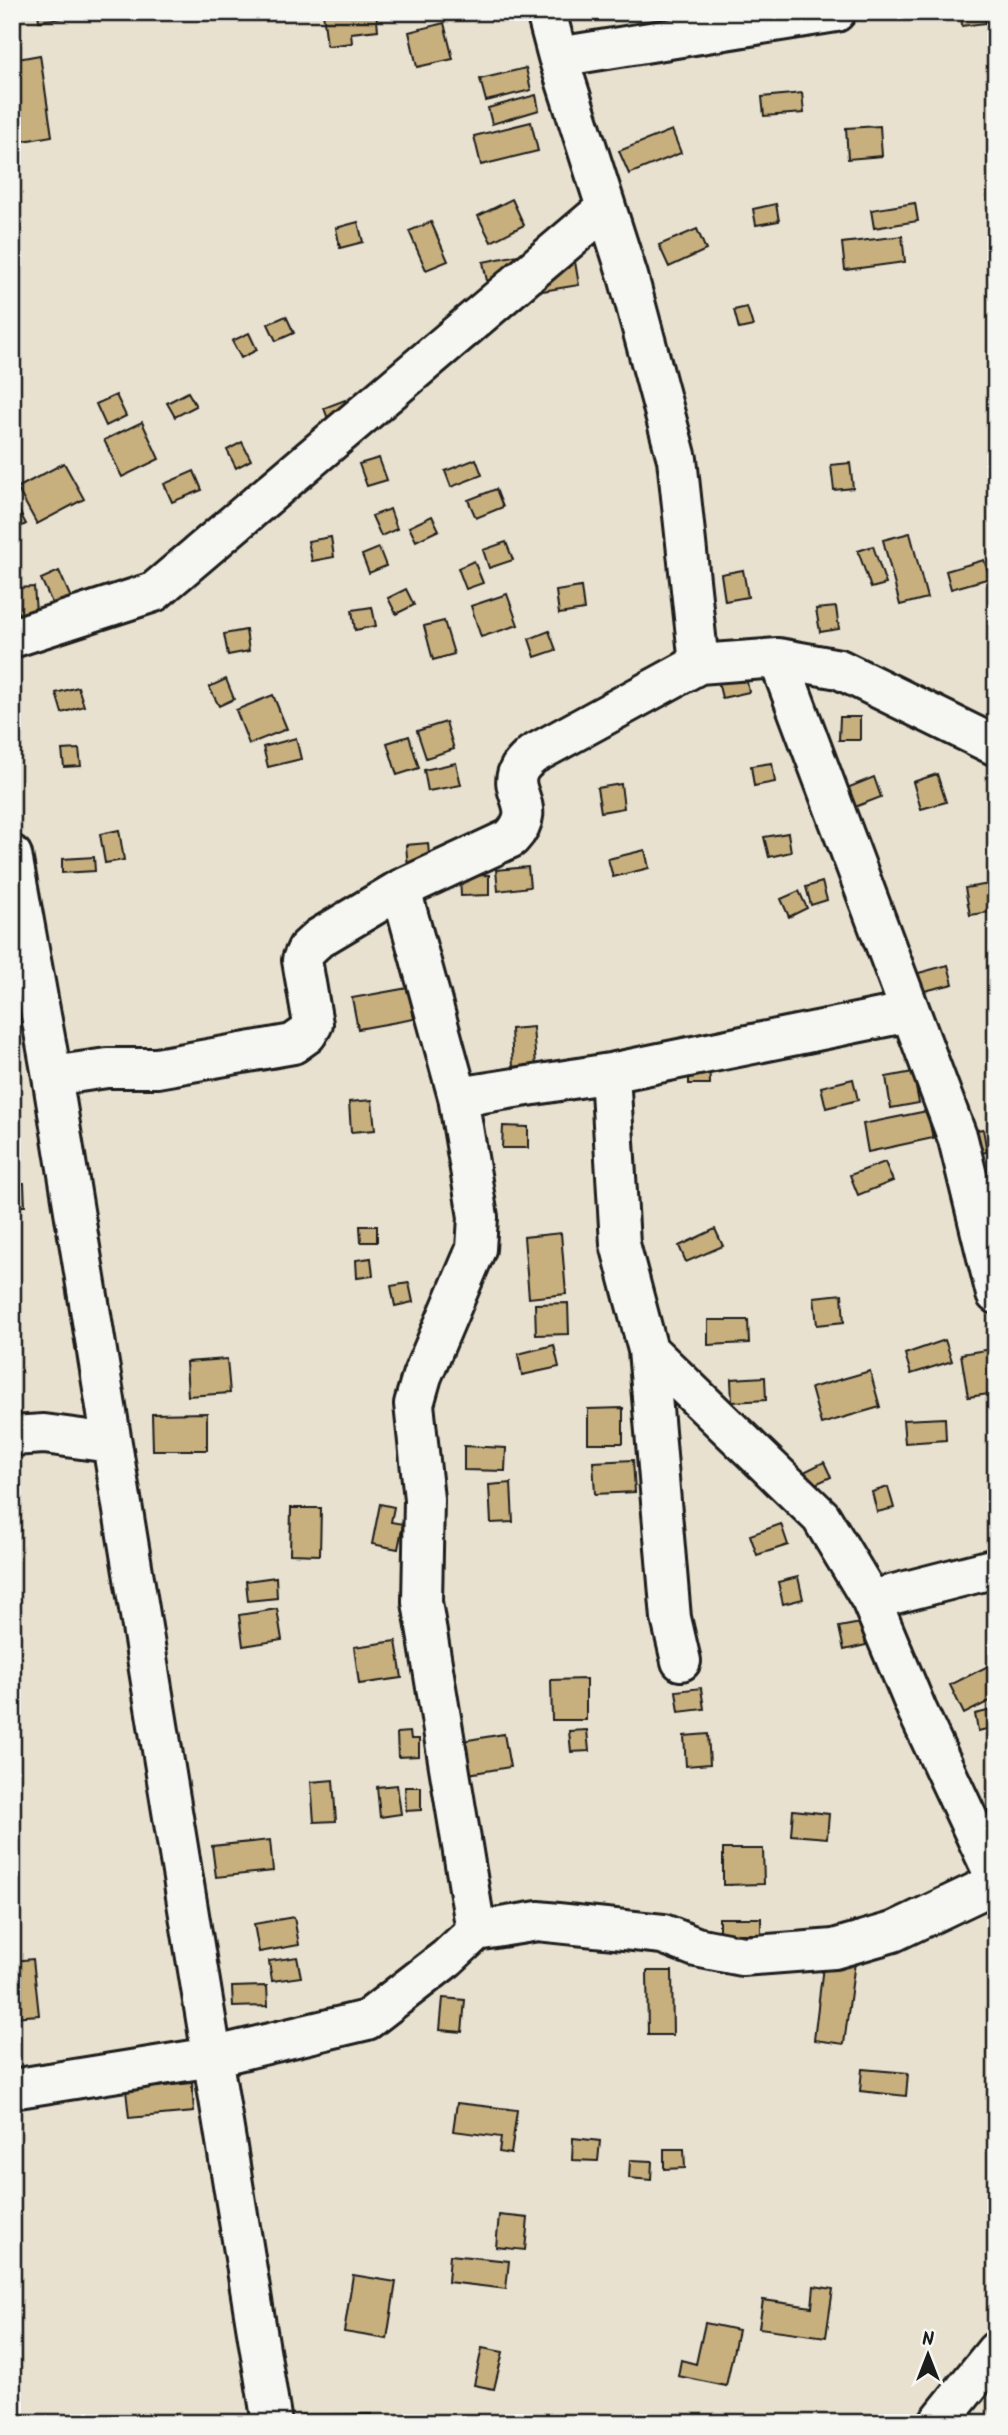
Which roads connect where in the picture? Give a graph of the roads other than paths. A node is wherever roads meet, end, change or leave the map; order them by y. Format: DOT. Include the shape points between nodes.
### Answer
graph roads {
  1 [pos="546,12"];
  2 [pos="836,12"];
  3 [pos="558,57"];
  4 [pos="606,208"];
  5 [pos="12,638"];
  6 [pos="778,658"];
  7 [pos="699,664"];
  8 [pos="996,746"];
  9 [pos="12,855"];
  10 [pos="401,889"];
  11 [pos="909,1012"];
  12 [pos="610,1073"];
  13 [pos="52,1076"];
  14 [pos="457,1097"];
  15 [pos="996,1294"];
  16 [pos="648,1350"];
  17 [pos="12,1436"];
  18 [pos="111,1443"];
  19 [pos="996,1568"];
  20 [pos="871,1600"];
  21 [pos="681,1661"];
  22 [pos="996,1881"];
  23 [pos="476,1931"];
  24 [pos="212,2057"];
  25 [pos="12,2089"];
  26 [pos="996,2351"];
  27 [pos="272,2423"];
  28 [pos="938,2423"];
  1 -- 3 [label="street"];
  2 -- 3 [label="street"];
  3 -- 4 [label="street"];
  4 -- 5 [label="street" via="154,593"];
  4 -- 7 [label="street" via="677,459"];
  6 -- 7 [label="street"];
  6 -- 8 [label="street" via="839,669"];
  6 -- 11 [label="street"];
  7 -- 10 [label="street" via="532,755 519,768 516,780 525,816 511,838"];
  9 -- 13 [label="street"];
  10 -- 13 [label="street" via="307,949 302,960 313,1024 293,1044 157,1068 107,1068"];
  10 -- 14 [label="street"];
  11 -- 12 [label="street"];
  11 -- 15 [label="street" via="958,1139"];
  12 -- 14 [label="street"];
  12 -- 16 [label="street" via="620,1244"];
  13 -- 18 [label="street"];
  14 -- 23 [label="street" via="478,1217 476,1249 414,1404 424,1499 422,1602"];
  16 -- 20 [label="street" via="821,1517"];
  16 -- 21 [label="street" via="671,1618"];
  17 -- 18 [label="street" via="44,1434"];
  18 -- 24 [label="street"];
  19 -- 20 [label="street"];
  20 -- 22 [label="street"];
  22 -- 23 [label="street" via="893,1933 834,1949 742,1955 696,1947 663,1934 538,1921"];
  23 -- 24 [label="street" via="368,2020"];
  24 -- 25 [label="street"];
  24 -- 27 [label="street"];
  26 -- 28 [label="street"];
}
